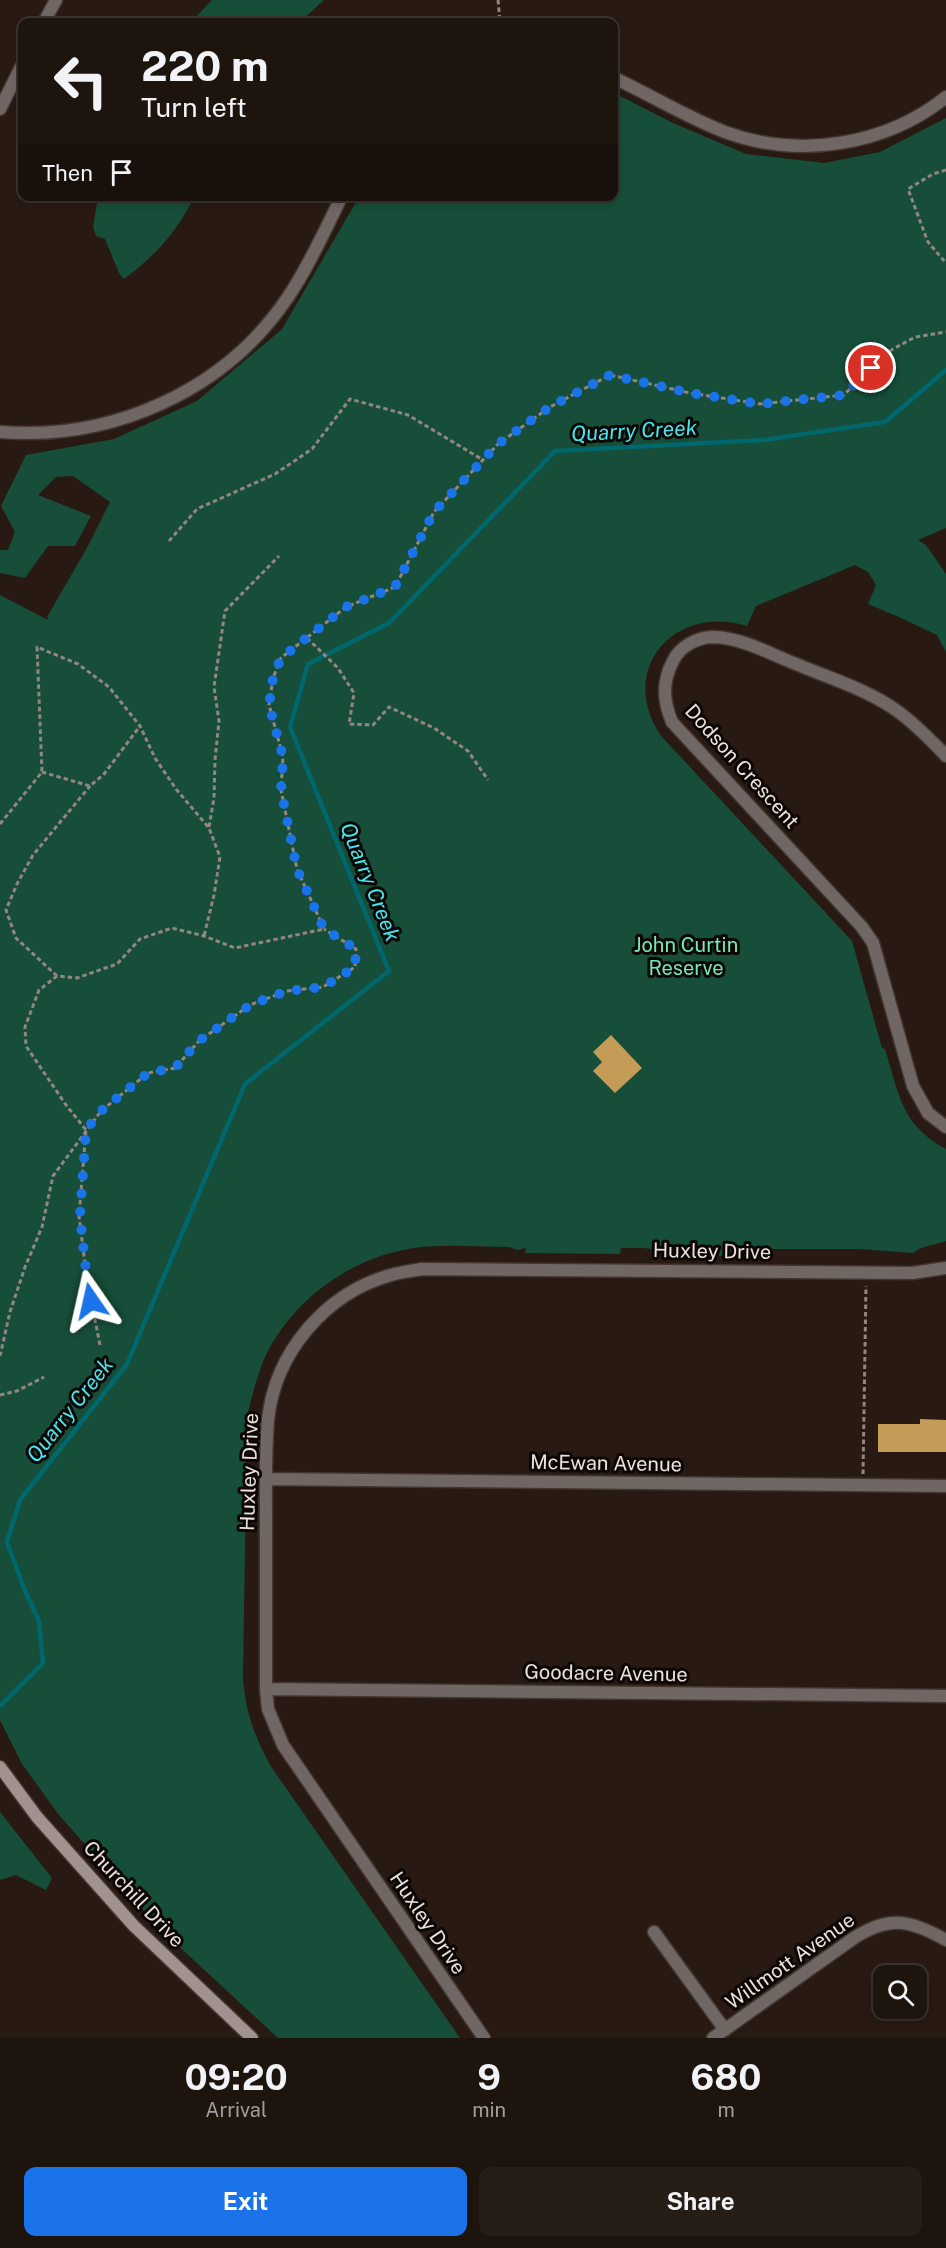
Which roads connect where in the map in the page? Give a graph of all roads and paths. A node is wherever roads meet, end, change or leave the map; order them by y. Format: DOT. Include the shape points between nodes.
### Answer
graph roads {
  1 [pos="56,0"];
  2 [pos="498,0"];
  3 [pos="46,18"];
  4 [pos="500,18"];
  5 [pos="18,73"];
  6 [pos="618,80"];
  7 [pos="946,97"];
  8 [pos="0,109"];
  9 [pos="946,170"];
  10 [pos="339,201"];
  11 [pos="946,263"];
  12 [pos="946,332"];
  13 [pos="0,432"];
  14 [pos="483,460"];
  15 [pos="169,541"];
  16 [pos="279,556"];
  17 [pos="306,637"];
  18 [pos="140,726"];
  19 [pos="946,756"];
  20 [pos="42,772"];
  21 [pos="488,780"];
  22 [pos="90,786"];
  23 [pos="0,824"];
  24 [pos="209,828"];
  25 [pos="324,929"];
  26 [pos="204,936"];
  27 [pos="57,976"];
  28 [pos="946,1127"];
  29 [pos="86,1130"];
  30 [pos="946,1268"];
  31 [pos="866,1272"];
  32 [pos="100,1345"];
  33 [pos="0,1355"];
  34 [pos="44,1377"];
  35 [pos="0,1395"];
  36 [pos="266,1479"];
  37 [pos="863,1485"];
  38 [pos="946,1485"];
  39 [pos="266,1689"];
  40 [pos="946,1696"];
  41 [pos="0,1767"];
  42 [pos="654,1932"];
  43 [pos="946,1940"];
  44 [pos="725,2030"];
  45 [pos="252,2038"];
  46 [pos="484,2038"];
  47 [pos="713,2038"];
  1 -- 3 [label="street"];
  2 -- 4 [label="path"];
  5 -- 8 [label="street"];
  6 -- 7 [label="street" via="725,132 789,146 844,142 884,132"];
  9 -- 11 [label="path" via="908,189 928,242"];
  10 -- 13 [label="street" via="307,265 275,314 236,354 199,384 118,421 57,433"];
  12 -- 14 [label="path" via="915,337 884,354 844,395 760,404 610,375 550,407 498,444"];
  14 -- 15 [label="path" via="408,415 350,399 312,449 275,474 197,509"];
  14 -- 17 [label="path" via="434,512 395,587 346,607"];
  16 -- 24 [label="path" via="225,611 214,687 219,721"];
  17 -- 21 [label="path" via="338,668 354,693 349,724 373,725 390,707 434,728 468,751"];
  17 -- 25 [label="path" via="281,658 269,705 283,757 281,790 297,869"];
  18 -- 20 [label="path" via="109,687 78,664 37,647"];
  18 -- 22 [label="path" via="104,774"];
  18 -- 24 [label="path" via="155,758"];
  19 -- 28 [label="street, Dodson Crescent" via="895,709 863,691 737,640 712,637 696,641 682,648 668,672 665,704 672,722 862,927 873,944 913,1086 928,1113"];
  20 -- 22 [label="path"];
  20 -- 23 [label="path"];
  22 -- 27 [label="path" via="33,855 6,910 16,938"];
  24 -- 26 [label="path" via="220,857"];
  25 -- 26 [label="path" via="235,948"];
  25 -- 29 [label="path" via="356,949 355,967 323,987 287,991 250,1005 199,1041 175,1068 148,1073 101,1111"];
  26 -- 27 [label="path" via="172,928 140,939 117,964 77,978"];
  27 -- 29 [label="path" via="39,990 25,1028 26,1046"];
  29 -- 32 [label="path" via="80,1216"];
  29 -- 33 [label="path" via="53,1176 42,1227 10,1312"];
  30 -- 31 [label="street, Huxley Drive" via="912,1273"];
  31 -- 36 [label="street, Huxley Drive" via="456,1268 390,1275 335,1302 290,1353 275,1386 268,1418"];
  31 -- 37 [label="path"];
  34 -- 35 [label="path"];
  36 -- 37 [label="street, McEwan Avenue"];
  36 -- 39 [label="street, Huxley Drive"];
  37 -- 38 [label="street, McEwan Avenue"];
  39 -- 40 [label="street, Goodacre Avenue"];
  39 -- 46 [label="street, Huxley Drive" via="268,1709 283,1745"];
  41 -- 45 [label="main road, Churchill Drive" via="37,1817 134,1926"];
  42 -- 44 [label="street"];
  43 -- 44 [label="street, Willmott Avenue" via="912,1923 892,1923 862,1933"];
  44 -- 47 [label="street, Willmott Avenue"];
}
